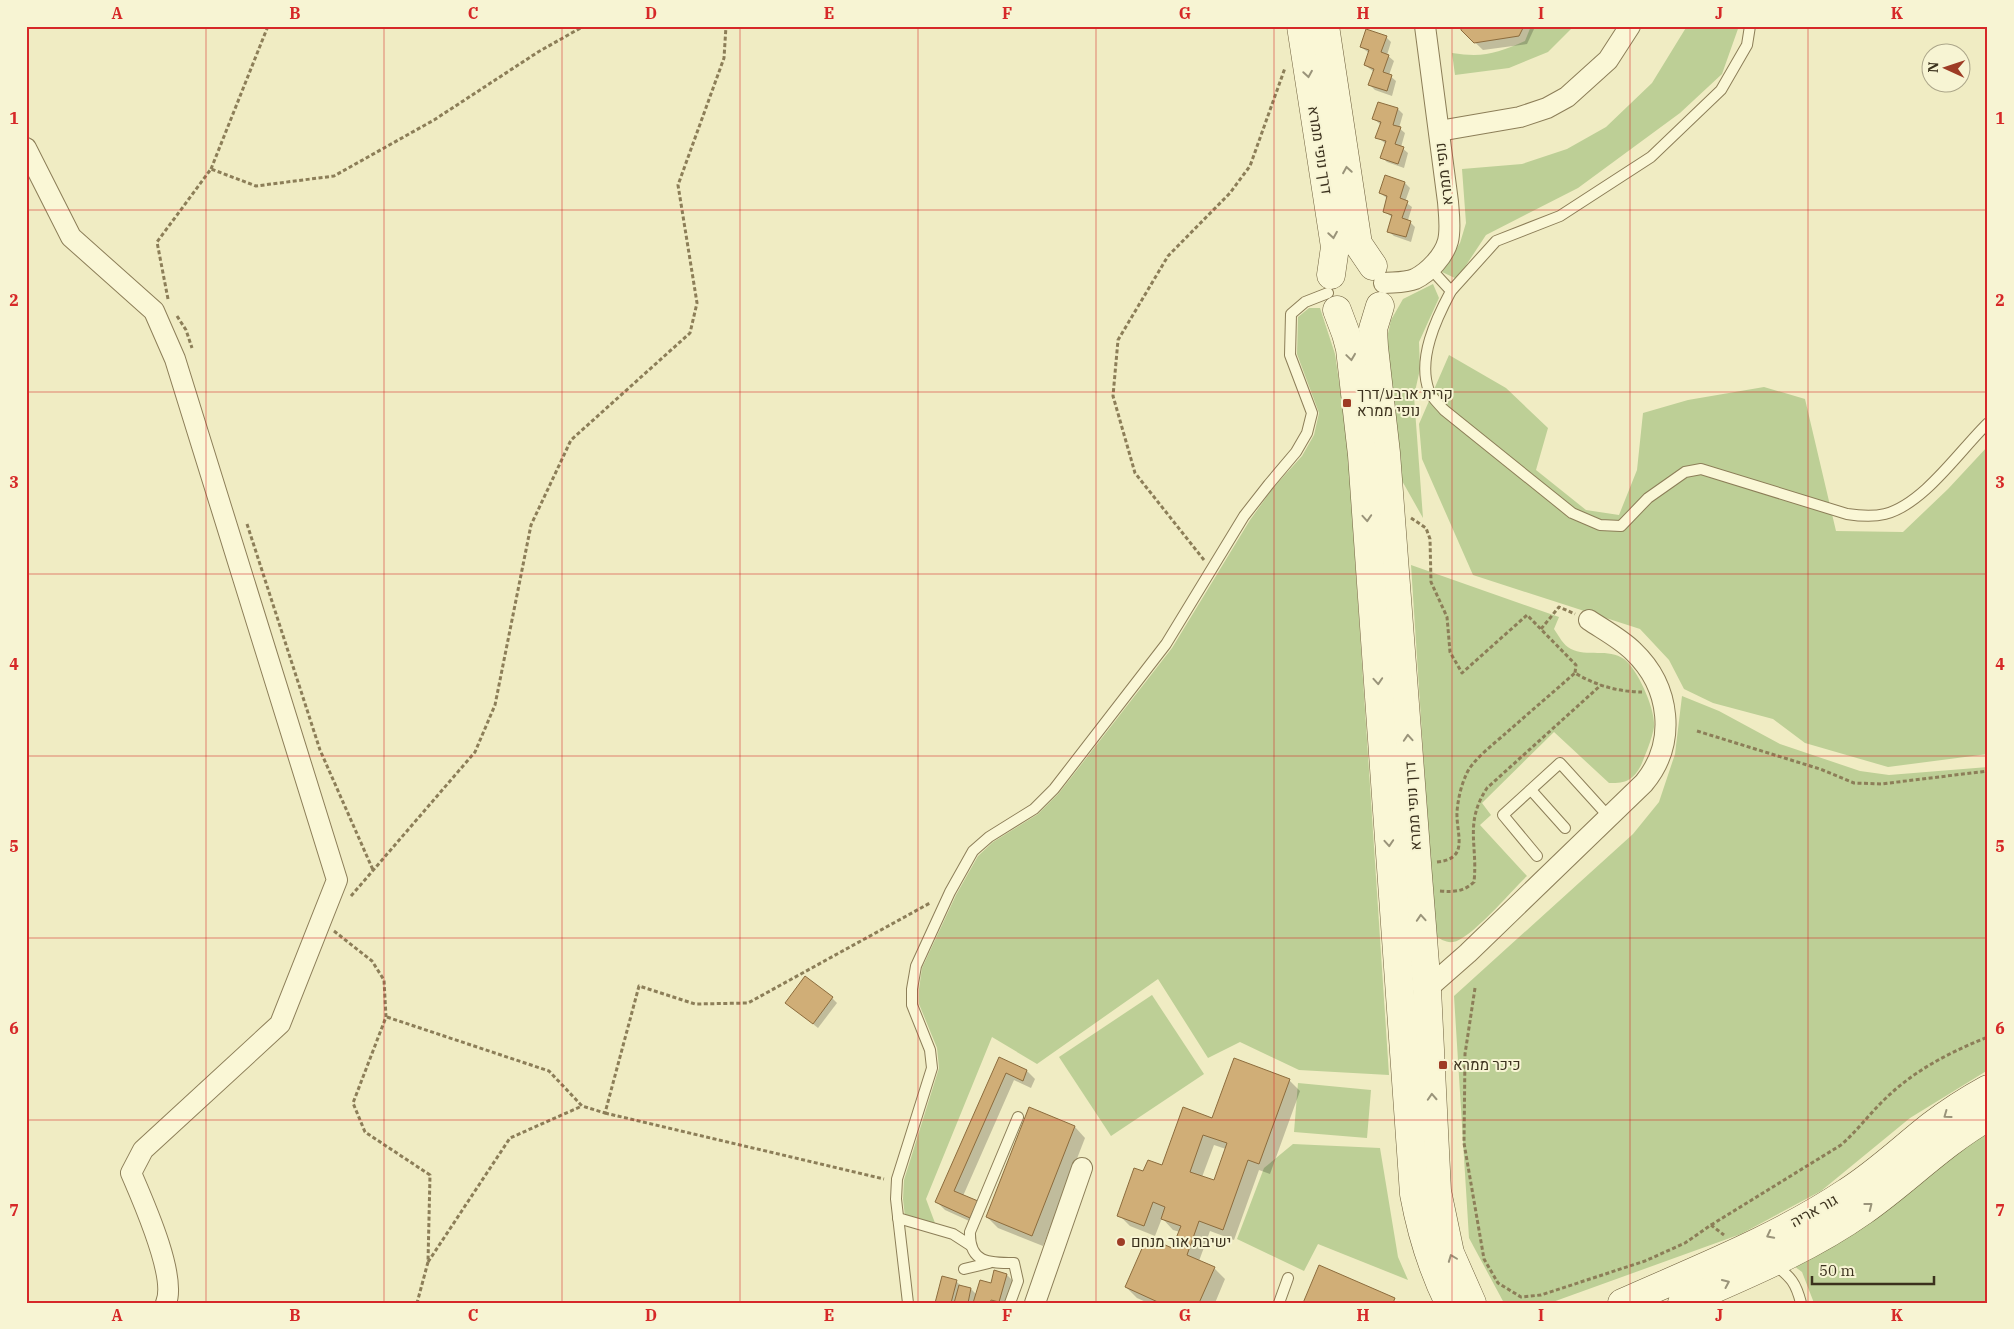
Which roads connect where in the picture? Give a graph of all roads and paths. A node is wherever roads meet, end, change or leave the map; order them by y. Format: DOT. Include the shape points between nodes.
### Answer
graph roads {
  1 [pos="268,26"];
  2 [pos="584,26"];
  3 [pos="726,26"];
  4 [pos="1301,26"];
  5 [pos="1325,26"];
  6 [pos="1425,26"];
  7 [pos="1630,26"];
  8 [pos="1750,26"];
  9 [pos="1288,61"];
  10 [pos="1439,131"];
  11 [pos="26,148"];
  12 [pos="211,169"];
  13 [pos="1430,268"];
  14 [pos="1379,285"];
  15 [pos="1451,291"];
  16 [pos="1332,293"];
  17 [pos="172,307"];
  18 [pos="177,315"];
  19 [pos="194,357"];
  20 [pos="1988,423"];
  21 [pos="1391,514"];
  22 [pos="246,520"];
  23 [pos="1212,570"];
  24 [pos="1589,620"];
  25 [pos="1541,629"];
  26 [pos="1575,673"];
  27 [pos="1657,688"];
  28 [pos="1697,731"];
  29 [pos="1988,771"];
  30 [pos="1531,790"];
  31 [pos="1610,817"];
  32 [pos="1565,828"];
  33 [pos="1537,856"];
  34 [pos="1417,863"];
  35 [pos="373,870"];
  36 [pos="950,892"];
  37 [pos="348,900"];
  38 [pos="337,923"];
  39 [pos="1424,950"];
  40 [pos="1466,956"];
  41 [pos="1475,988"];
  42 [pos="1427,989"];
  43 [pos="386,1017"];
  44 [pos="1988,1037"];
  45 [pos="1988,1089"];
  46 [pos="582,1106"];
  47 [pos="605,1113"];
  48 [pos="1018,1117"];
  49 [pos="1988,1117"];
  50 [pos="1082,1168"];
  51 [pos="897,1179"];
  52 [pos="898,1218"];
  53 [pos="1711,1225"];
  54 [pos="970,1245"];
  55 [pos="1743,1249"];
  56 [pos="428,1262"];
  57 [pos="1771,1262"];
  58 [pos="989,1263"];
  59 [pos="964,1269"];
  60 [pos="1288,1278"];
  61 [pos="166,1303"];
  62 [pos="417,1303"];
  63 [pos="908,1303"];
  64 [pos="1010,1303"];
  65 [pos="1034,1303"];
  66 [pos="1279,1303"];
  67 [pos="1449,1303"];
  68 [pos="1472,1303"];
  69 [pos="1622,1303"];
  70 [pos="1682,1303"];
  71 [pos="1802,1303"];
  1 -- 12 [label="path"];
  2 -- 12 [label="path" via="434,120 334,176 256,186"];
  3 -- 35 [label="path" via="724,58 678,185 697,303 690,333 571,440 531,525 495,706 475,752"];
  4 -- 16 [label="main road, דרך נופי ממרא, one-way" via="1335,247"];
  14 -- 5 [label="main road, דרך נופי ממרא, one-way" via="1358,244"];
  6 -- 10 [label="street, נופי ממרא"];
  7 -- 10 [label="street" via="1608,60 1567,97 1520,117"];
  8 -- 15 [label="lane" via="1747,45 1720,90 1651,157 1560,216 1496,241"];
  9 -- 23 [label="path" via="1250,166 1230,193 1168,256 1118,340 1113,396 1135,473"];
  10 -- 13 [label="street, נופי ממרא" via="1449,228 1444,250"];
  11 -- 61 [label="street" via="71,236 154,311 176,359 337,880 280,1024 142,1150 131,1173 157,1236 170,1294"];
  12 -- 17 [label="path" via="157,242 167,299"];
  13 -- 14 [label="street, נופי ממרא" via="1404,282"];
  13 -- 15 [label="lane"];
  14 -- 16 [label="main road" via="1364,262 1346,262 1338,267"];
  14 -- 16 [label="main road" via="1372,313 1363,317 1345,316"];
  14 -- 21 [label="main road, דרך נופי ממרא" via="1373,329"];
  15 -- 20 [label="lane" via="1440,312 1427,354 1425,375 1430,393 1444,410 1572,514 1600,525 1621,526 1648,498 1685,472 1701,469 1847,514 1886,514 1906,504 1939,476"];
  16 -- 23 [label="lane" via="1305,302 1291,314 1290,355 1312,413 1307,433 1296,452 1244,516"];
  16 -- 67 [label="main road, דרך נופי ממרא, one-way" via="1350,349 1362,455 1414,1194 1420,1227"];
  18 -- 19 [label="path" via="186,330"];
  21 -- 25 [label="path" via="1413,518 1426,528 1430,539 1431,582 1447,616 1450,652 1462,673 1527,615"];
  34 -- 21 [label="main road, דרך נופי ממרא, one-way"];
  22 -- 35 [label="path" via="320,750"];
  23 -- 36 [label="lane" via="1166,644 1054,789 1034,809 973,851"];
  24 -- 25 [label="path" via="1559,607"];
  24 -- 27 [label="street" via="1634,651"];
  25 -- 26 [label="path" via="1576,665"];
  26 -- 27 [label="path" via="1594,684 1631,692"];
  26 -- 34 [label="path" via="1488,749 1467,772 1457,812 1458,852 1446,861"];
  27 -- 31 [label="street" via="1666,718 1663,748 1657,765 1644,784"];
  28 -- 29 [label="path" via="1820,769 1854,783 1881,784"];
  30 -- 31 [label="lane" via="1560,763"];
  30 -- 32 [label="lane"];
  30 -- 33 [label="lane" via="1504,815"];
  31 -- 40 [label="street"];
  39 -- 34 [label="main road, דרך נופי ממרא, one-way"];
  35 -- 37 [label="path"];
  36 -- 47 [label="path" via="748,1003 695,1004 639,986"];
  36 -- 51 [label="lane" via="916,966 912,1005 930,1050 932,1068"];
  38 -- 43 [label="path" via="334,930 372,962 384,980"];
  39 -- 40 [label="street" via="1438,959"];
  39 -- 42 [label="main road, דרך נופי ממרא"];
  40 -- 42 [label="street"];
  41 -- 53 [label="path" via="1465,1054 1464,1143 1484,1258 1498,1283 1521,1297 1541,1296 1645,1261 1685,1243"];
  68 -- 42 [label="main road, דרך נופי ממרא, one-way" via="1450,1254 1437,1191"];
  43 -- 46 [label="path" via="549,1071"];
  43 -- 56 [label="path" via="352,1102 365,1132 430,1175"];
  44 -- 53 [label="path" via="1914,1074 1885,1099 1841,1146"];
  45 -- 55 [label="main road, גור אריה, one-way" via="1931,1126 1849,1192"];
  46 -- 47 [label="path"];
  46 -- 56 [label="path" via="510,1138"];
  47 -- 51 [label="path" via="884,1179"];
  48 -- 54 [label="lane" via="970,1232"];
  57 -- 49 [label="main road, גור אריה, one-way" via="1862,1212 1946,1145"];
  50 -- 65 [label="street"];
  51 -- 52 [label="lane"];
  52 -- 54 [label="lane" via="953,1234"];
  52 -- 63 [label="lane"];
  53 -- 55 [label="path"];
  54 -- 58 [label="lane" via="977,1256"];
  55 -- 69 [label="main road, גור אריה"];
  56 -- 62 [label="path"];
  70 -- 57 [label="main road, גור אריה, one-way"];
  57 -- 71 [label="lane" via="1796,1284"];
  58 -- 59 [label="lane"];
  58 -- 64 [label="lane" via="1014,1263 1018,1281"];
  60 -- 66 [label="lane"];
}
